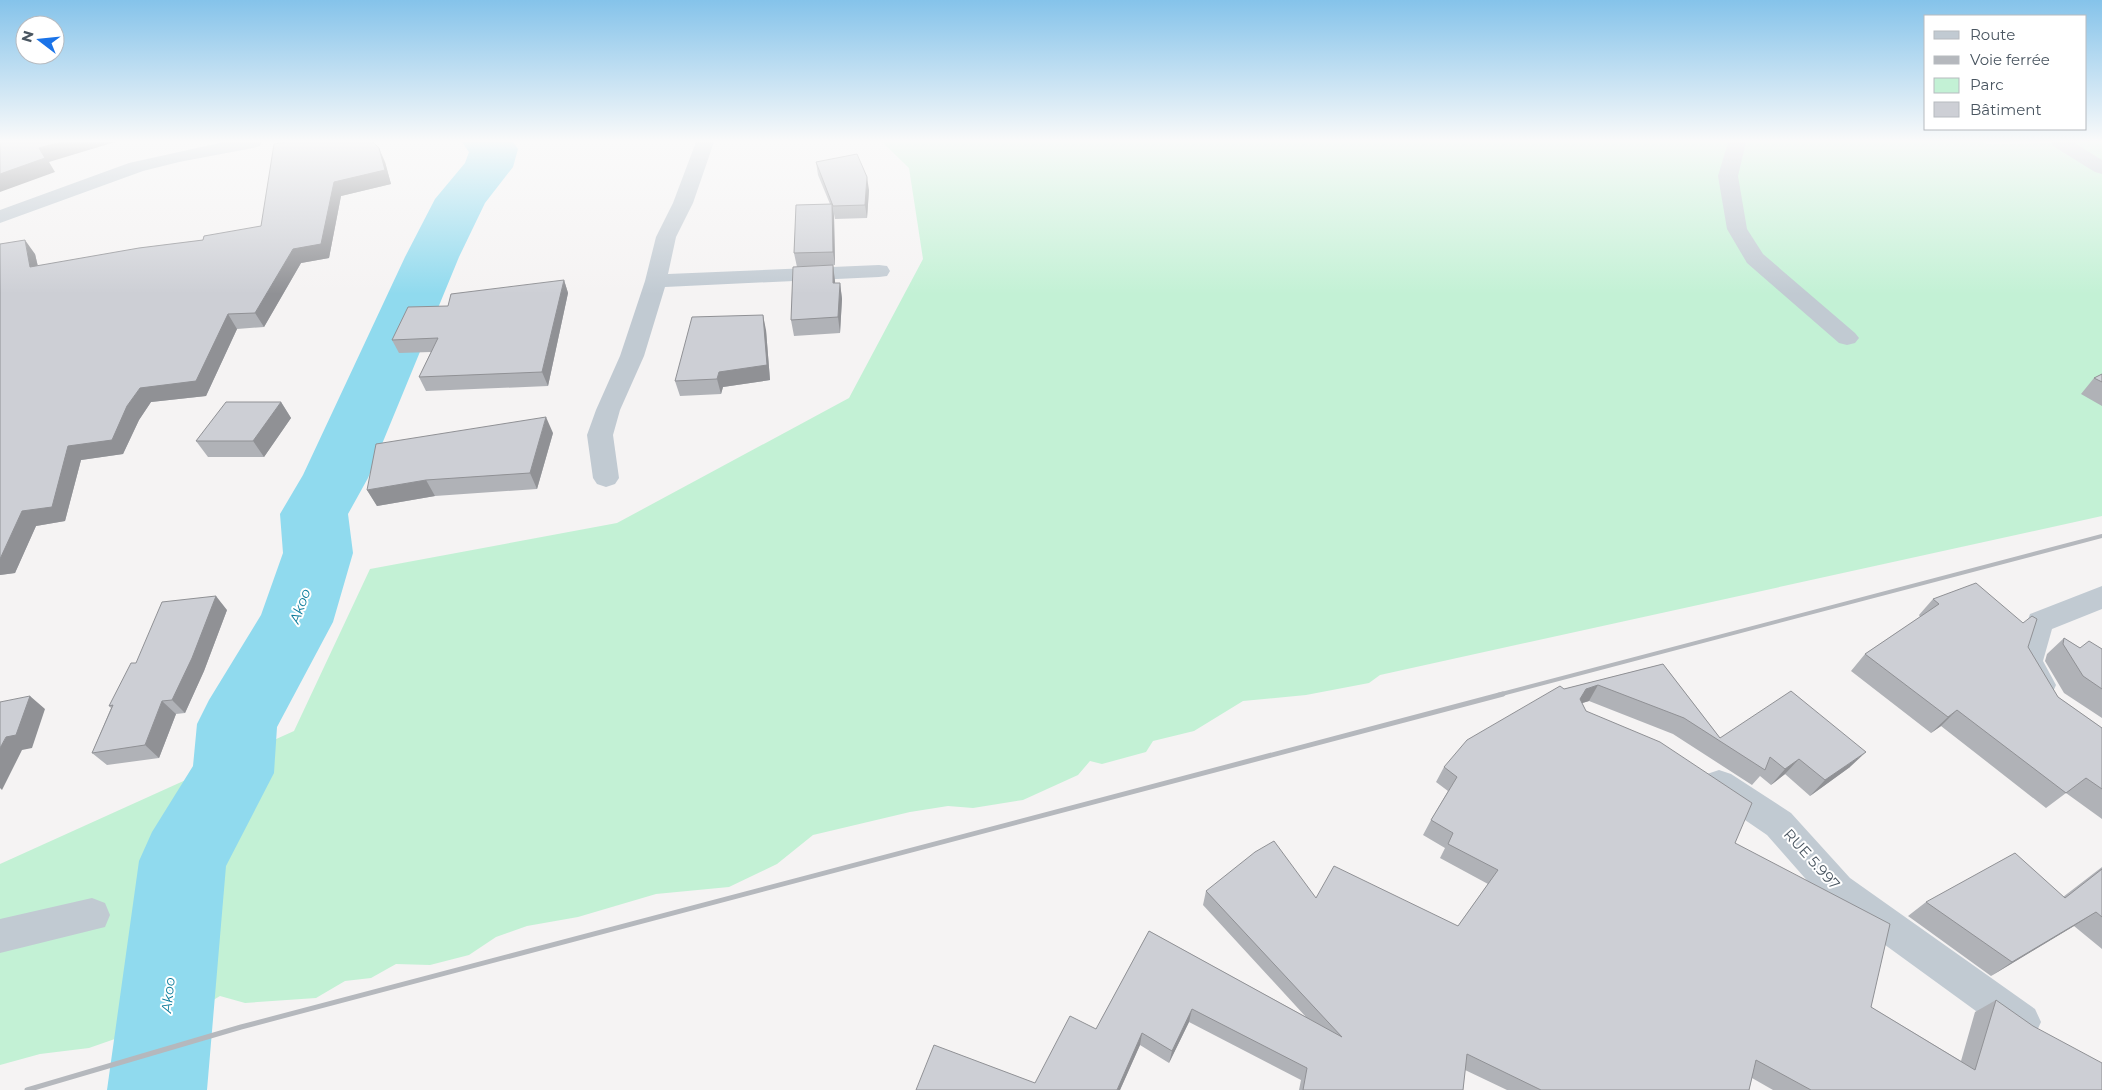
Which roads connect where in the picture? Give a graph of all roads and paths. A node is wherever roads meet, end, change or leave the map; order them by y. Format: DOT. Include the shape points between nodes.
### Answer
graph roads {
  1 [pos="66,193"];
  2 [pos="687,193"];
  3 [pos="1731,193"];
  4 [pos="0,217"];
  5 [pos="879,271"];
  6 [pos="656,281"];
  7 [pos="1846,338"];
  8 [pos="606,478"];
  9 [pos="2102,597"];
  10 [pos="2059,708"];
  11 [pos="1692,766"];
  12 [pos="92,915"];
  13 [pos="0,936"];
  14 [pos="2051,1039"];
  1 -- 4 [label="street"];
  2 -- 6 [label="street" via="666,237"];
  3 -- 7 [label="street" via="1737,229 1755,258"];
  5 -- 6 [label="street"];
  6 -- 8 [label="street" via="632,356 600,435"];
  9 -- 10 [label="street" via="2040,622 2028,662 2052,703"];
  11 -- 14 [label="street, RUE 5.997" via="1779,824 1838,890 2025,1024"];
  12 -- 13 [label="street"];
}
